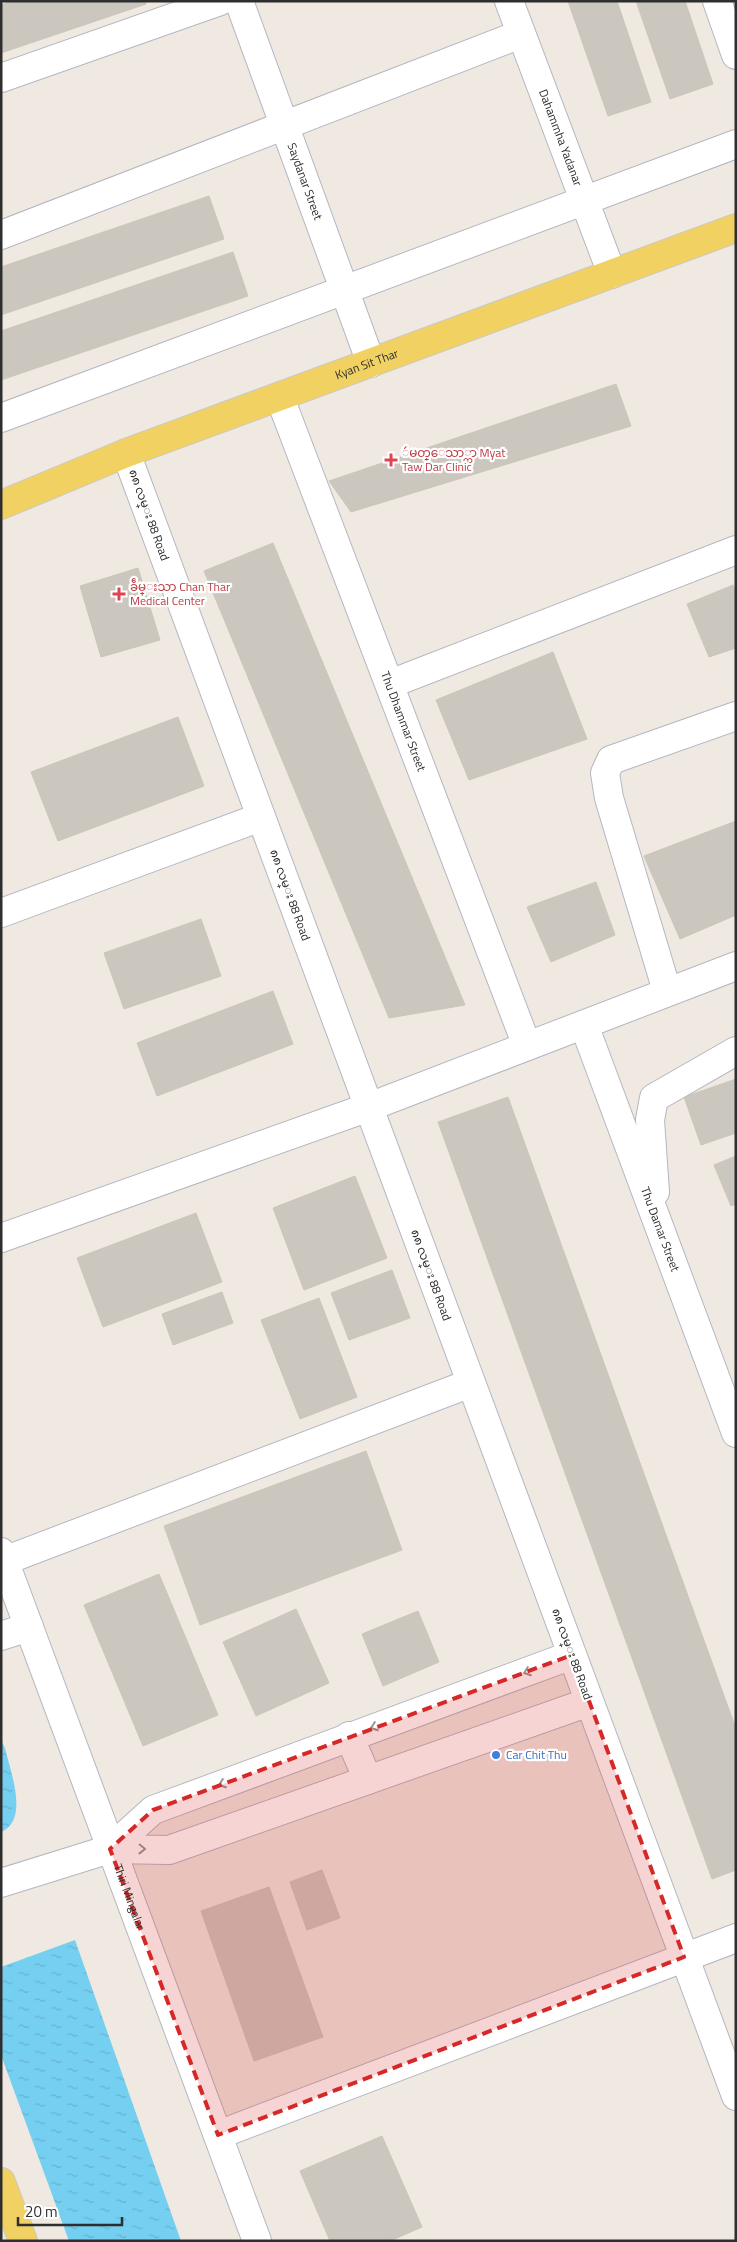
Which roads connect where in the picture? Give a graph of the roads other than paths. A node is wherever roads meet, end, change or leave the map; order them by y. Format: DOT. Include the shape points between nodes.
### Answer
graph roads {
  1 [pos="220,1"];
  2 [pos="239,1"];
  3 [pos="509,1"];
  4 [pos="717,1"];
  5 [pos="521,34"];
  6 [pos="736,55"];
  7 [pos="1,78"];
  8 [pos="284,125"];
  9 [pos="736,144"];
  10 [pos="583,201"];
  11 [pos="736,228"];
  12 [pos="1,235"];
  13 [pos="612,274"];
  14 [pos="344,290"];
  15 [pos="371,363"];
  16 [pos="280,398"];
  17 [pos="1,418"];
  18 [pos="126,454"];
  19 [pos="1,505"];
  20 [pos="736,550"];
  21 [pos="390,684"];
  22 [pos="736,716"];
  23 [pos="261,817"];
  24 [pos="1,913"];
  25 [pos="736,966"];
  26 [pos="667,991"];
  27 [pos="584,1025"];
  28 [pos="527,1046"];
  29 [pos="736,1051"];
  30 [pos="369,1107"];
  31 [pos="657,1221"];
  32 [pos="1,1238"];
  33 [pos="471,1383"];
  34 [pos="736,1432"];
  35 [pos="3,1556"];
  36 [pos="29,1627"];
  37 [pos="1,1636"];
  38 [pos="572,1655"];
  39 [pos="589,1702"];
  40 [pos="349,1736"];
  41 [pos="368,1780"];
  42 [pos="110,1849"];
  43 [pos="1,1883"];
  44 [pos="736,1938"];
  45 [pos="684,1957"];
  46 [pos="736,2096"];
  47 [pos="218,2135"];
  48 [pos="1,2182"];
  49 [pos="23,2241"];
  50 [pos="257,2241"];
  1 -- 7 [label="street"];
  2 -- 8 [label="street, Saydanar Street"];
  3 -- 5 [label="street, Dahammha Yadanar"];
  4 -- 6 [label="street"];
  5 -- 8 [label="street"];
  5 -- 10 [label="street, Dahammha Yadanar"];
  8 -- 12 [label="street"];
  8 -- 14 [label="street, Saydanar Street"];
  9 -- 10 [label="street"];
  10 -- 13 [label="street, Dahammha Yadanar"];
  10 -- 14 [label="street"];
  11 -- 13 [label="main road, Kyan Sit Thar"];
  13 -- 15 [label="main road, Kyan Sit Thar"];
  14 -- 15 [label="street, Saydanar Street"];
  14 -- 17 [label="street"];
  15 -- 16 [label="main road, Kyan Sit Thar"];
  16 -- 18 [label="main road, Kyan Sit Thar"];
  16 -- 21 [label="street, Thu Dhammar Street"];
  18 -- 19 [label="main road, Kyan Sit Thar"];
  18 -- 23 [label="street, ၈၈ လမ္း 88 Road"];
  20 -- 21 [label="street"];
  21 -- 28 [label="street, Thu Dhammar Street"];
  22 -- 26 [label="street" via="611,760 605,773 609,798"];
  23 -- 24 [label="street"];
  23 -- 30 [label="street, ၈၈ လမ္း 88 Road"];
  25 -- 26 [label="street"];
  26 -- 27 [label="street"];
  27 -- 28 [label="street"];
  27 -- 31 [label="street, Thu Damar Street"];
  28 -- 30 [label="street"];
  29 -- 31 [label="street" via="654,1098 650,1120"];
  30 -- 32 [label="street"];
  30 -- 33 [label="street, ၈၈ လမ္း 88 Road"];
  31 -- 34 [label="street, Thu Damar Street"];
  33 -- 35 [label="street"];
  33 -- 38 [label="street, ၈၈ လမ္း 88 Road"];
  35 -- 36 [label="street, Thiri Mingalar"];
  36 -- 37 [label="street"];
  36 -- 42 [label="street, Thiri Mingalar"];
  38 -- 39 [label="street, ၈၈ လမ္း 88 Road"];
  38 -- 40 [label="street, one-way"];
  39 -- 41 [label="street"];
  39 -- 45 [label="street, ၈၈ လမ္း 88 Road"];
  40 -- 41 [label="street"];
  40 -- 42 [label="street, one-way" via="153,1810"];
  42 -- 41 [label="street, one-way" via="169,1850"];
  42 -- 43 [label="street"];
  42 -- 47 [label="street, Thiri Mingalar"];
  44 -- 45 [label="street"];
  45 -- 46 [label="street, ၈၈ လမ္း 88 Road"];
  45 -- 47 [label="street"];
  47 -- 50 [label="street, Thiri Mingalar"];
  48 -- 49 [label="main road"];
}
